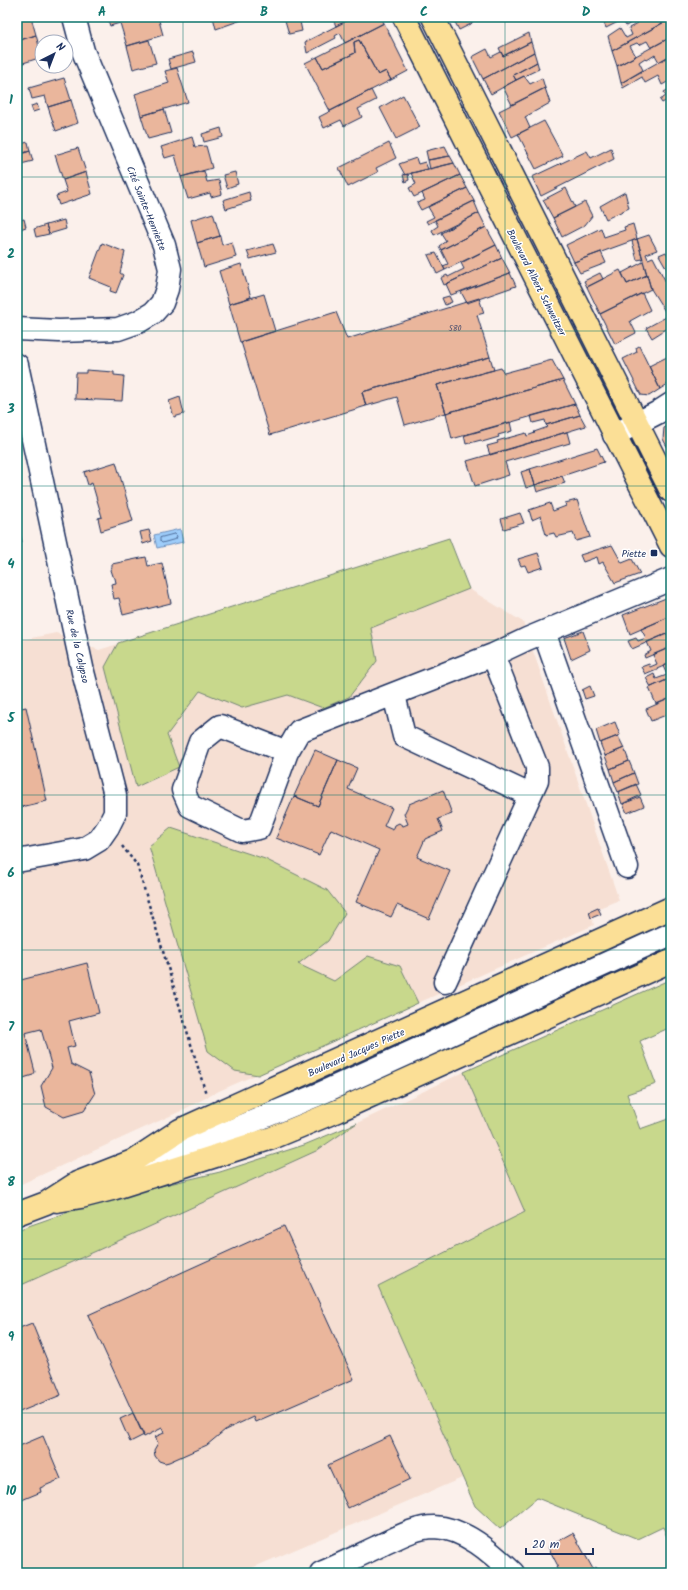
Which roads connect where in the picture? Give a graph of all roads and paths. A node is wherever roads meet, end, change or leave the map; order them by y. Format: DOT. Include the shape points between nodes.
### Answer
graph roads {
  1 [pos="74,17"];
  2 [pos="404,17"];
  3 [pos="433,17"];
  4 [pos="17,329"];
  5 [pos="17,365"];
  6 [pos="671,404"];
  7 [pos="637,424"];
  8 [pos="614,435"];
  9 [pos="671,491"];
  10 [pos="671,546"];
  11 [pos="671,579"];
  12 [pos="544,632"];
  13 [pos="493,655"];
  14 [pos="394,695"];
  15 [pos="287,752"];
  16 [pos="530,795"];
  17 [pos="108,827"];
  18 [pos="17,861"];
  19 [pos="627,867"];
  20 [pos="671,908"];
  21 [pos="671,934"];
  22 [pos="671,961"];
  23 [pos="445,982"];
  24 [pos="208,1100"];
  25 [pos="194,1146"];
  26 [pos="133,1161"];
  27 [pos="112,1189"];
  28 [pos="46,1203"];
  29 [pos="17,1214"];
  30 [pos="321,1573"];
  31 [pos="512,1573"];
  1 -- 4 [label="street, Cité Sainte-Henriette" via="83,51 164,245 170,269 167,289 162,302 153,313 118,329"];
  2 -- 8 [label="main road, Boulevard Albert Schweitzer"];
  3 -- 7 [label="main road"];
  5 -- 17 [label="street, Rue de la Calypso" via="83,672 115,795 115,813"];
  6 -- 7 [label="street"];
  7 -- 8 [label="street"];
  7 -- 9 [label="main road"];
  8 -- 10 [label="main road, Boulevard Albert Schweitzer"];
  11 -- 12 [label="street"];
  12 -- 13 [label="street"];
  12 -- 19 [label="street"];
  13 -- 14 [label="street"];
  13 -- 16 [label="street" via="537,767 536,780"];
  14 -- 15 [label="street" via="299,731"];
  14 -- 16 [label="street" via="404,736"];
  15 -- 15 [label="street" via="259,828 242,831 190,806 183,790 200,742 220,726"];
  16 -- 23 [label="street"];
  17 -- 18 [label="street, Rue de la Calypso" via="99,840 84,849"];
  17 -- 24 [label="path" via="137,865"];
  20 -- 26 [label="main road, Boulevard Jacques Piette" via="180,1130"];
  21 -- 25 [label="street" via="317,1095"];
  22 -- 27 [label="main road, Boulevard Jacques Piette" via="272,1138"];
  25 -- 26 [label="street" via="173,1148"];
  25 -- 27 [label="street" via="176,1158"];
  26 -- 28 [label="main road, Boulevard Jacques Piette" via="77,1183"];
  27 -- 28 [label="main road, Boulevard Jacques Piette"];
  28 -- 29 [label="main road, Boulevard Jacques Piette"];
  30 -- 31 [label="street" via="409,1532 435,1527 453,1531 479,1545"];
}
